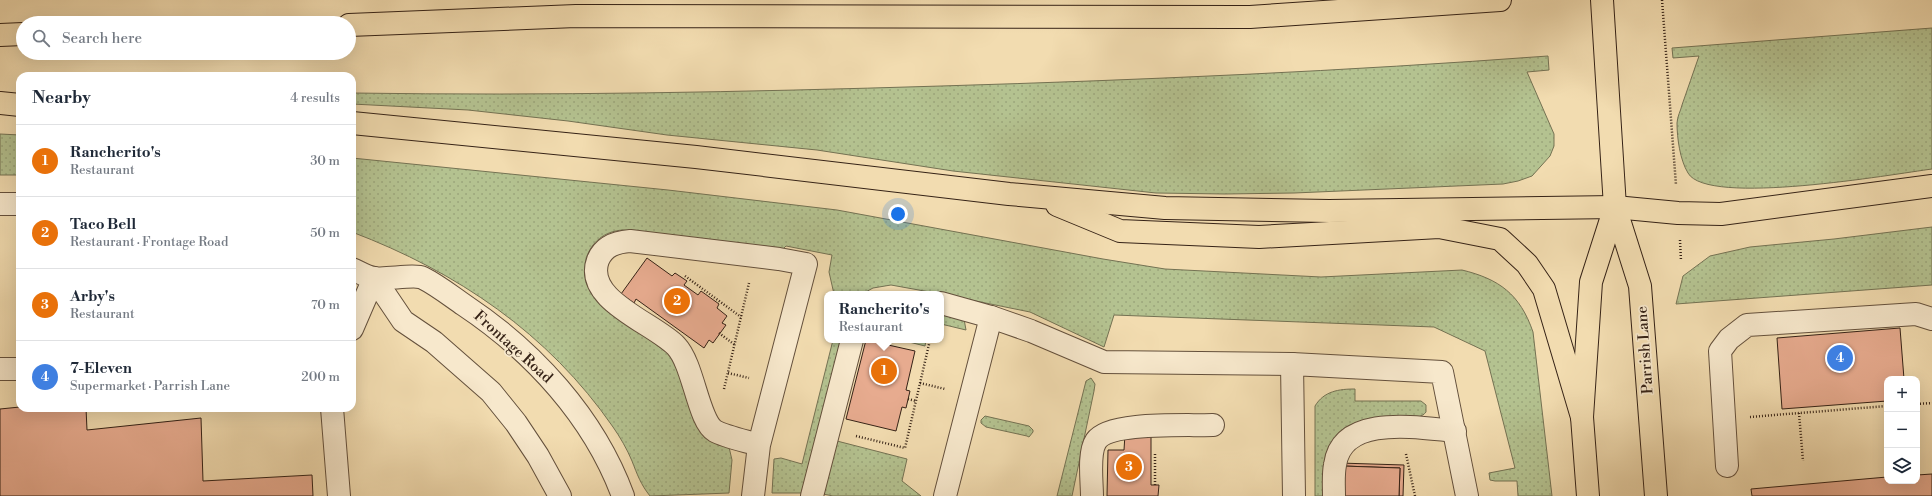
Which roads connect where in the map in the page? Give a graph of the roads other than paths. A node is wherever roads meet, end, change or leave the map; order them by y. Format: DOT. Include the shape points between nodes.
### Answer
graph roads {
  1 [pos="1500,0"];
  2 [pos="1602,0"];
  3 [pos="356,25"];
  4 [pos="16,34"];
  5 [pos="0,35"];
  6 [pos="0,103"];
  7 [pos="16,104"];
  8 [pos="356,123"];
  9 [pos="1932,186"];
  10 [pos="1036,196"];
  11 [pos="0,204"];
  12 [pos="16,204"];
  13 [pos="1615,207"];
  14 [pos="356,271"];
  15 [pos="374,278"];
  16 [pos="944,304"];
  17 [pos="991,317"];
  18 [pos="1932,319"];
  19 [pos="356,320"];
  20 [pos="851,343"];
  21 [pos="1292,364"];
  22 [pos="0,369"];
  23 [pos="16,369"];
  24 [pos="332,412"];
  25 [pos="1582,416"];
  26 [pos="1212,425"];
  27 [pos="1455,431"];
  28 [pos="759,445"];
  29 [pos="1727,466"];
  30 [pos="339,496"];
  31 [pos="560,496"];
  32 [pos="623,496"];
  33 [pos="753,496"];
  34 [pos="812,496"];
  35 [pos="945,496"];
  36 [pos="1092,496"];
  37 [pos="1294,496"];
  38 [pos="1334,496"];
  39 [pos="1467,496"];
  40 [pos="1588,496"];
  41 [pos="1656,496"];
  1 -- 3 [label="main road" via="1250,17 576,16"];
  2 -- 13 [label="main road, Parrish Lane"];
  4 -- 5 [label="main road"];
  6 -- 7 [label="main road"];
  8 -- 10 [label="main road" via="696,157"];
  9 -- 13 [label="main road" via="1721,214"];
  10 -- 13 [label="main road" via="1165,208 1329,211"];
  10 -- 25 [label="main road" via="1120,231 1259,237 1439,227 1500,239 1527,264 1544,289"];
  11 -- 12 [label="street"];
  13 -- 25 [label="main road, Parrish Lane" via="1591,282"];
  13 -- 41 [label="main road, Parrish Lane" via="1640,286"];
  14 -- 15 [label="street, Frontage Road"];
  15 -- 19 [label="street"];
  15 -- 31 [label="street" via="403,321 434,342 491,392 538,456"];
  15 -- 32 [label="street, Frontage Road" via="421,277 475,312 523,352 554,383 579,414 602,451"];
  16 -- 17 [label="street"];
  17 -- 21 [label="street" via="1104,362"];
  17 -- 35 [label="street"];
  18 -- 29 [label="street" via="1916,314 1747,325 1728,338 1720,351"];
  20 -- 34 [label="street"];
  21 -- 27 [label="street" via="1442,372"];
  21 -- 37 [label="street"];
  22 -- 23 [label="street"];
  24 -- 30 [label="street"];
  25 -- 40 [label="main road, Parrish Lane"];
  26 -- 36 [label="street" via="1127,427 1102,434 1095,442 1092,453"];
  27 -- 38 [label="street" via="1390,426 1365,431 1345,443 1339,453 1335,465"];
  27 -- 39 [label="street"];
  28 -- 28 [label="street" via="806,264 630,241 617,242 606,248 596,266 596,277 608,298 665,337 682,353 705,416 715,431"];
  28 -- 33 [label="street"];
}
